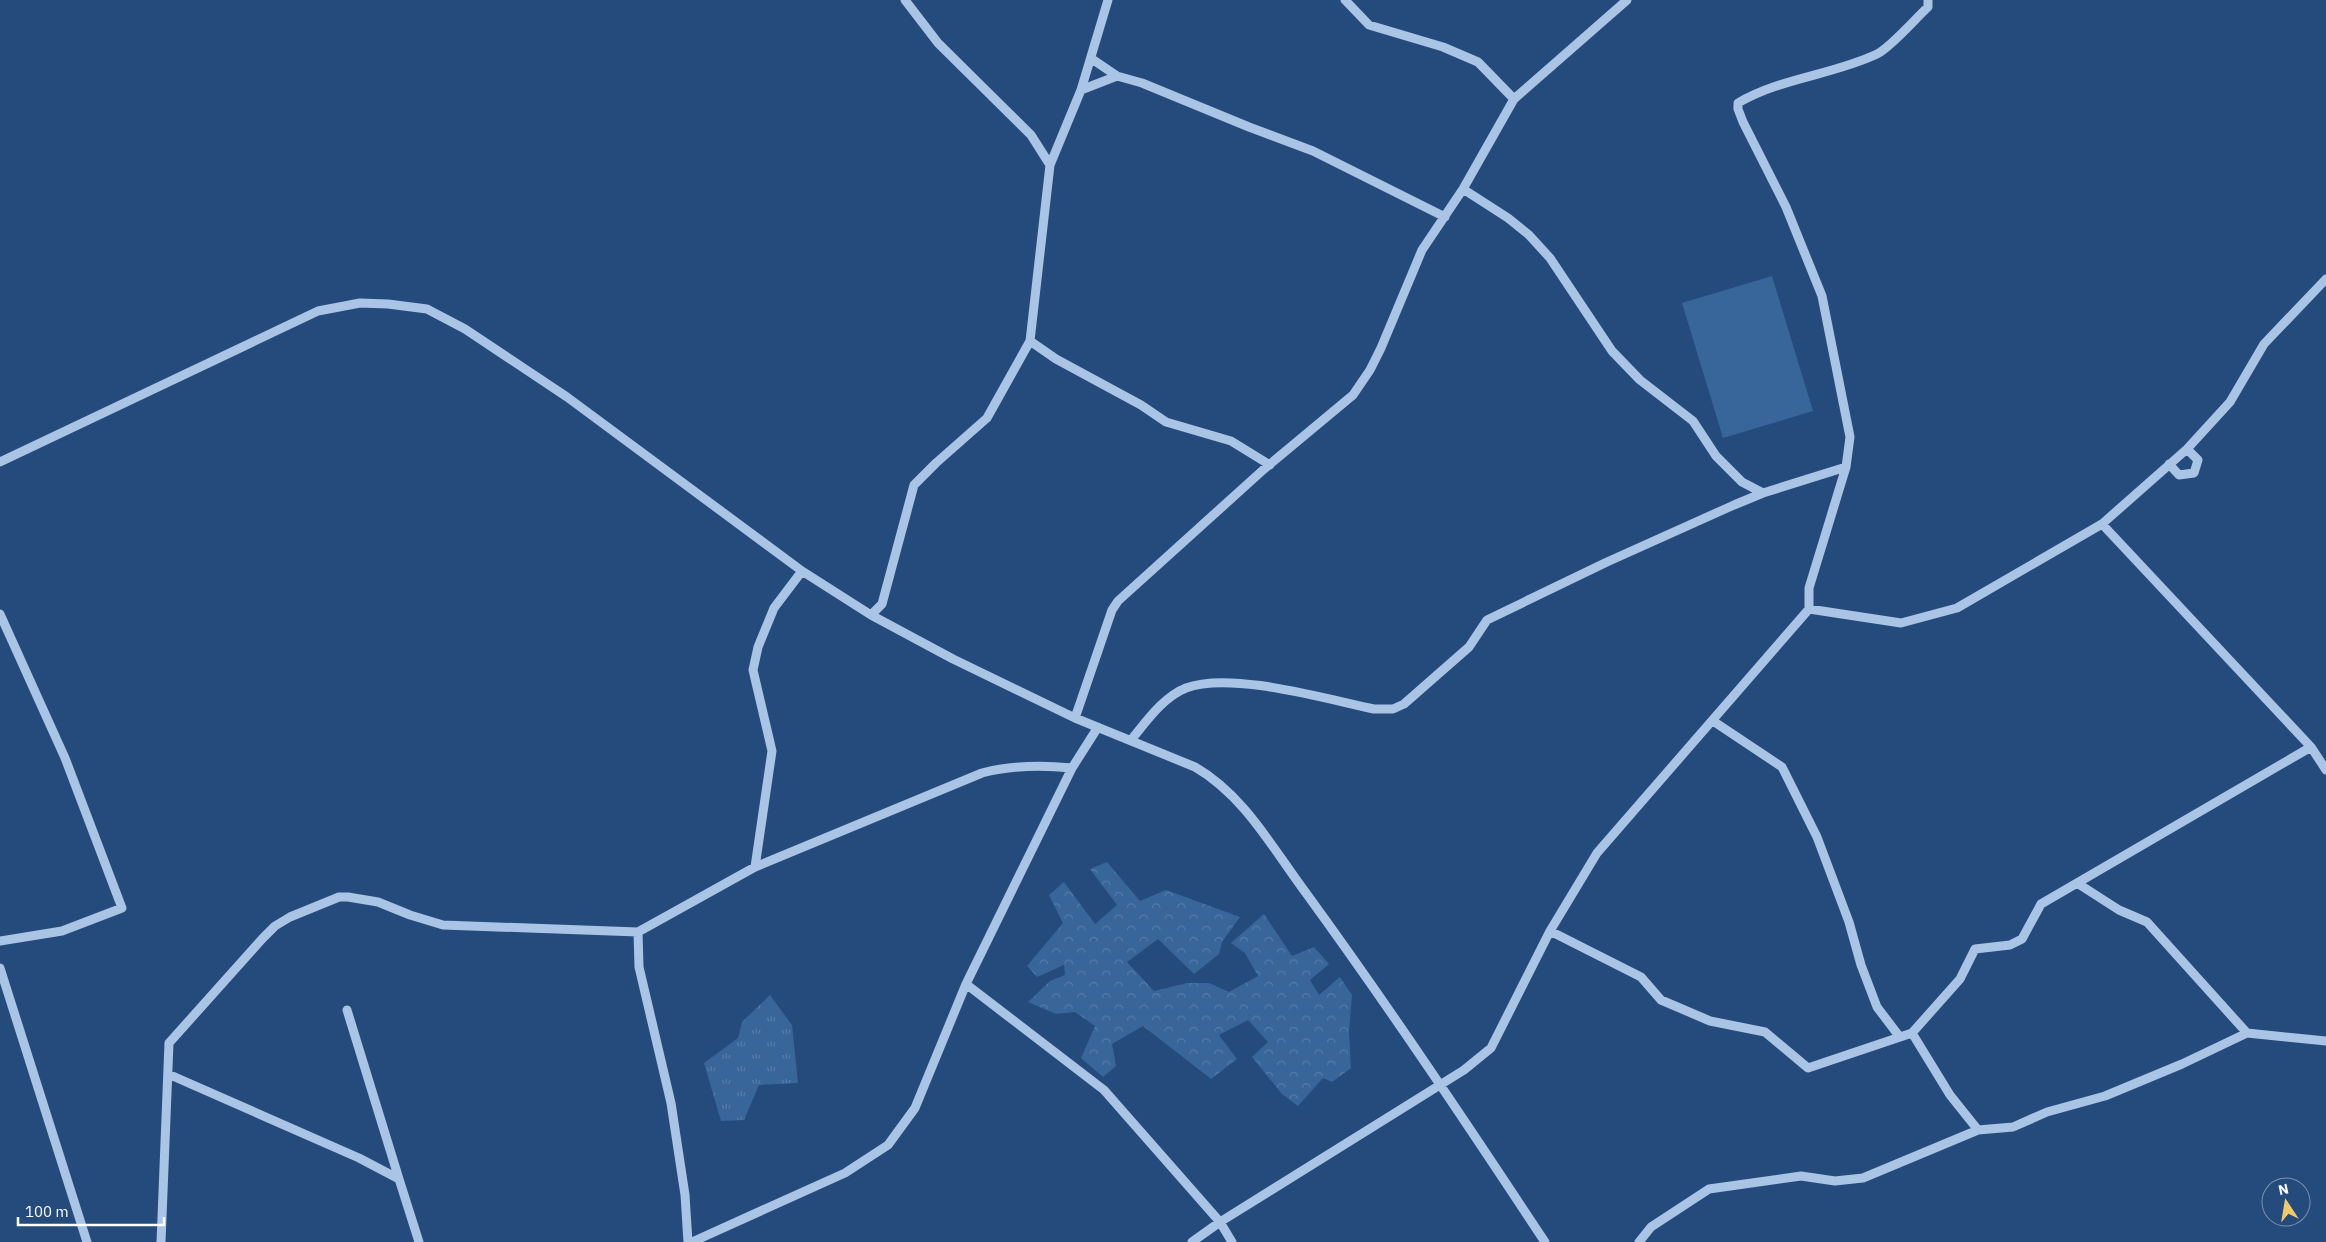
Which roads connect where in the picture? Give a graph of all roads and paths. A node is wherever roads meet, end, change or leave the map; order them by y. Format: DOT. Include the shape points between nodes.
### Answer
graph roads {
  1 [pos="905,0"];
  2 [pos="1108,0"];
  3 [pos="1345,0"];
  4 [pos="1627,0"];
  5 [pos="1928,0"];
  6 [pos="1092,59"];
  7 [pos="1117,76"];
  8 [pos="1081,90"];
  9 [pos="1514,98"];
  10 [pos="1050,165"];
  11 [pos="1463,189"];
  12 [pos="1445,217"];
  13 [pos="2326,279"];
  14 [pos="1030,341"];
  15 [pos="2187,449"];
  16 [pos="0,462"];
  17 [pos="2169,464"];
  18 [pos="1270,465"];
  19 [pos="1846,467"];
  20 [pos="1763,493"];
  21 [pos="2102,524"];
  22 [pos="802,571"];
  23 [pos="1809,609"];
  24 [pos="0,614"];
  25 [pos="870,615"];
  26 [pos="1075,718"];
  27 [pos="1713,721"];
  28 [pos="1098,727"];
  29 [pos="1131,740"];
  30 [pos="2311,747"];
  31 [pos="1072,768"];
  32 [pos="2326,770"];
  33 [pos="755,867"];
  34 [pos="2077,883"];
  35 [pos="1550,931"];
  36 [pos="638,932"];
  37 [pos="0,941"];
  38 [pos="0,968"];
  39 [pos="966,984"];
  40 [pos="347,1010"];
  41 [pos="1912,1033"];
  42 [pos="2247,1033"];
  43 [pos="1899,1036"];
  44 [pos="2326,1041"];
  45 [pos="168,1074"];
  46 [pos="1440,1084"];
  47 [pos="1978,1130"];
  48 [pos="399,1178"];
  49 [pos="1220,1222"];
  50 [pos="87,1242"];
  51 [pos="161,1242"];
  52 [pos="419,1242"];
  53 [pos="690,1242"];
  54 [pos="1192,1242"];
  55 [pos="1232,1242"];
  56 [pos="1545,1242"];
  57 [pos="1638,1242"];
  1 -- 10 [label="street" via="938,43 1031,135"];
  2 -- 6 [label="street"];
  3 -- 9 [label="street" via="1369,25 1443,47 1478,62"];
  4 -- 9 [label="street"];
  5 -- 19 [label="street" via="1928,7 1878,53 1753,94 1738,103 1743,122 1786,207 1822,296 1850,437"];
  6 -- 7 [label="street"];
  6 -- 8 [label="street"];
  7 -- 8 [label="street"];
  7 -- 12 [label="street" via="1313,151"];
  8 -- 10 [label="street"];
  9 -- 11 [label="street"];
  10 -- 14 [label="street"];
  11 -- 12 [label="street"];
  11 -- 20 [label="street" via="1529,235 1550,258 1612,351 1640,380 1693,421 1716,456 1742,482"];
  12 -- 18 [label="street" via="1422,250 1381,348 1354,395"];
  13 -- 15 [label="street" via="2264,344 2230,402"];
  14 -- 18 [label="street" via="1166,422 1231,441"];
  14 -- 25 [label="street" via="987,418 914,484 882,604"];
  15 -- 17 [label="street"];
  15 -- 17 [label="street" via="2198,460 2194,472 2179,475"];
  16 -- 22 [label="street" via="318,311 360,303 427,309 465,329 567,398"];
  17 -- 21 [label="street"];
  18 -- 26 [label="street" via="1118,601 1112,610"];
  19 -- 20 [label="street"];
  19 -- 23 [label="street" via="1809,588"];
  20 -- 29 [label="street" via="1606,562 1487,620 1469,647 1404,704 1393,709 1374,709 1252,685 1200,684 1175,694"];
  21 -- 23 [label="street" via="1957,608 1900,623"];
  21 -- 30 [label="street"];
  22 -- 25 [label="street"];
  22 -- 33 [label="street" via="774,608 752,670 772,751"];
  23 -- 27 [label="street"];
  24 -- 37 [label="street" via="65,758 122,908 62,931"];
  25 -- 26 [label="street"];
  26 -- 28 [label="street"];
  27 -- 35 [label="street" via="1597,853"];
  27 -- 43 [label="street" via="1782,767 1817,837 1877,1007"];
  28 -- 29 [label="street"];
  28 -- 31 [label="street"];
  29 -- 46 [label="street" via="1212,777 1236,799"];
  30 -- 32 [label="street"];
  30 -- 34 [label="street"];
  31 -- 33 [label="street" via="1041,765 982,773"];
  31 -- 39 [label="street"];
  33 -- 36 [label="street"];
  34 -- 41 [label="street" via="2041,904 2022,939 2010,945 1976,949 1960,979"];
  34 -- 42 [label="street" via="2119,910 2148,922"];
  35 -- 43 [label="street" via="1641,977 1661,1000 1710,1021 1765,1032 1808,1068"];
  35 -- 46 [label="street" via="1491,1048"];
  36 -- 45 [label="street" via="443,925 378,902 339,897 290,917 263,938 169,1043"];
  36 -- 53 [label="street" via="639,967 671,1103"];
  38 -- 50 [label="street"];
  39 -- 49 [label="street" via="1104,1090"];
  39 -- 53 [label="street" via="915,1108 888,1145 845,1173"];
  40 -- 48 [label="street"];
  41 -- 43 [label="street"];
  41 -- 47 [label="street" via="1950,1095"];
  42 -- 44 [label="street"];
  42 -- 47 [label="street" via="2105,1096 2048,1112 2013,1127"];
  45 -- 48 [label="street"];
  45 -- 51 [label="street"];
  46 -- 49 [label="street"];
  46 -- 56 [label="street"];
  47 -- 57 [label="street" via="1863,1178 1835,1181 1801,1176 1709,1189 1651,1227"];
  48 -- 52 [label="street"];
  49 -- 54 [label="street"];
  49 -- 55 [label="street"];
}
